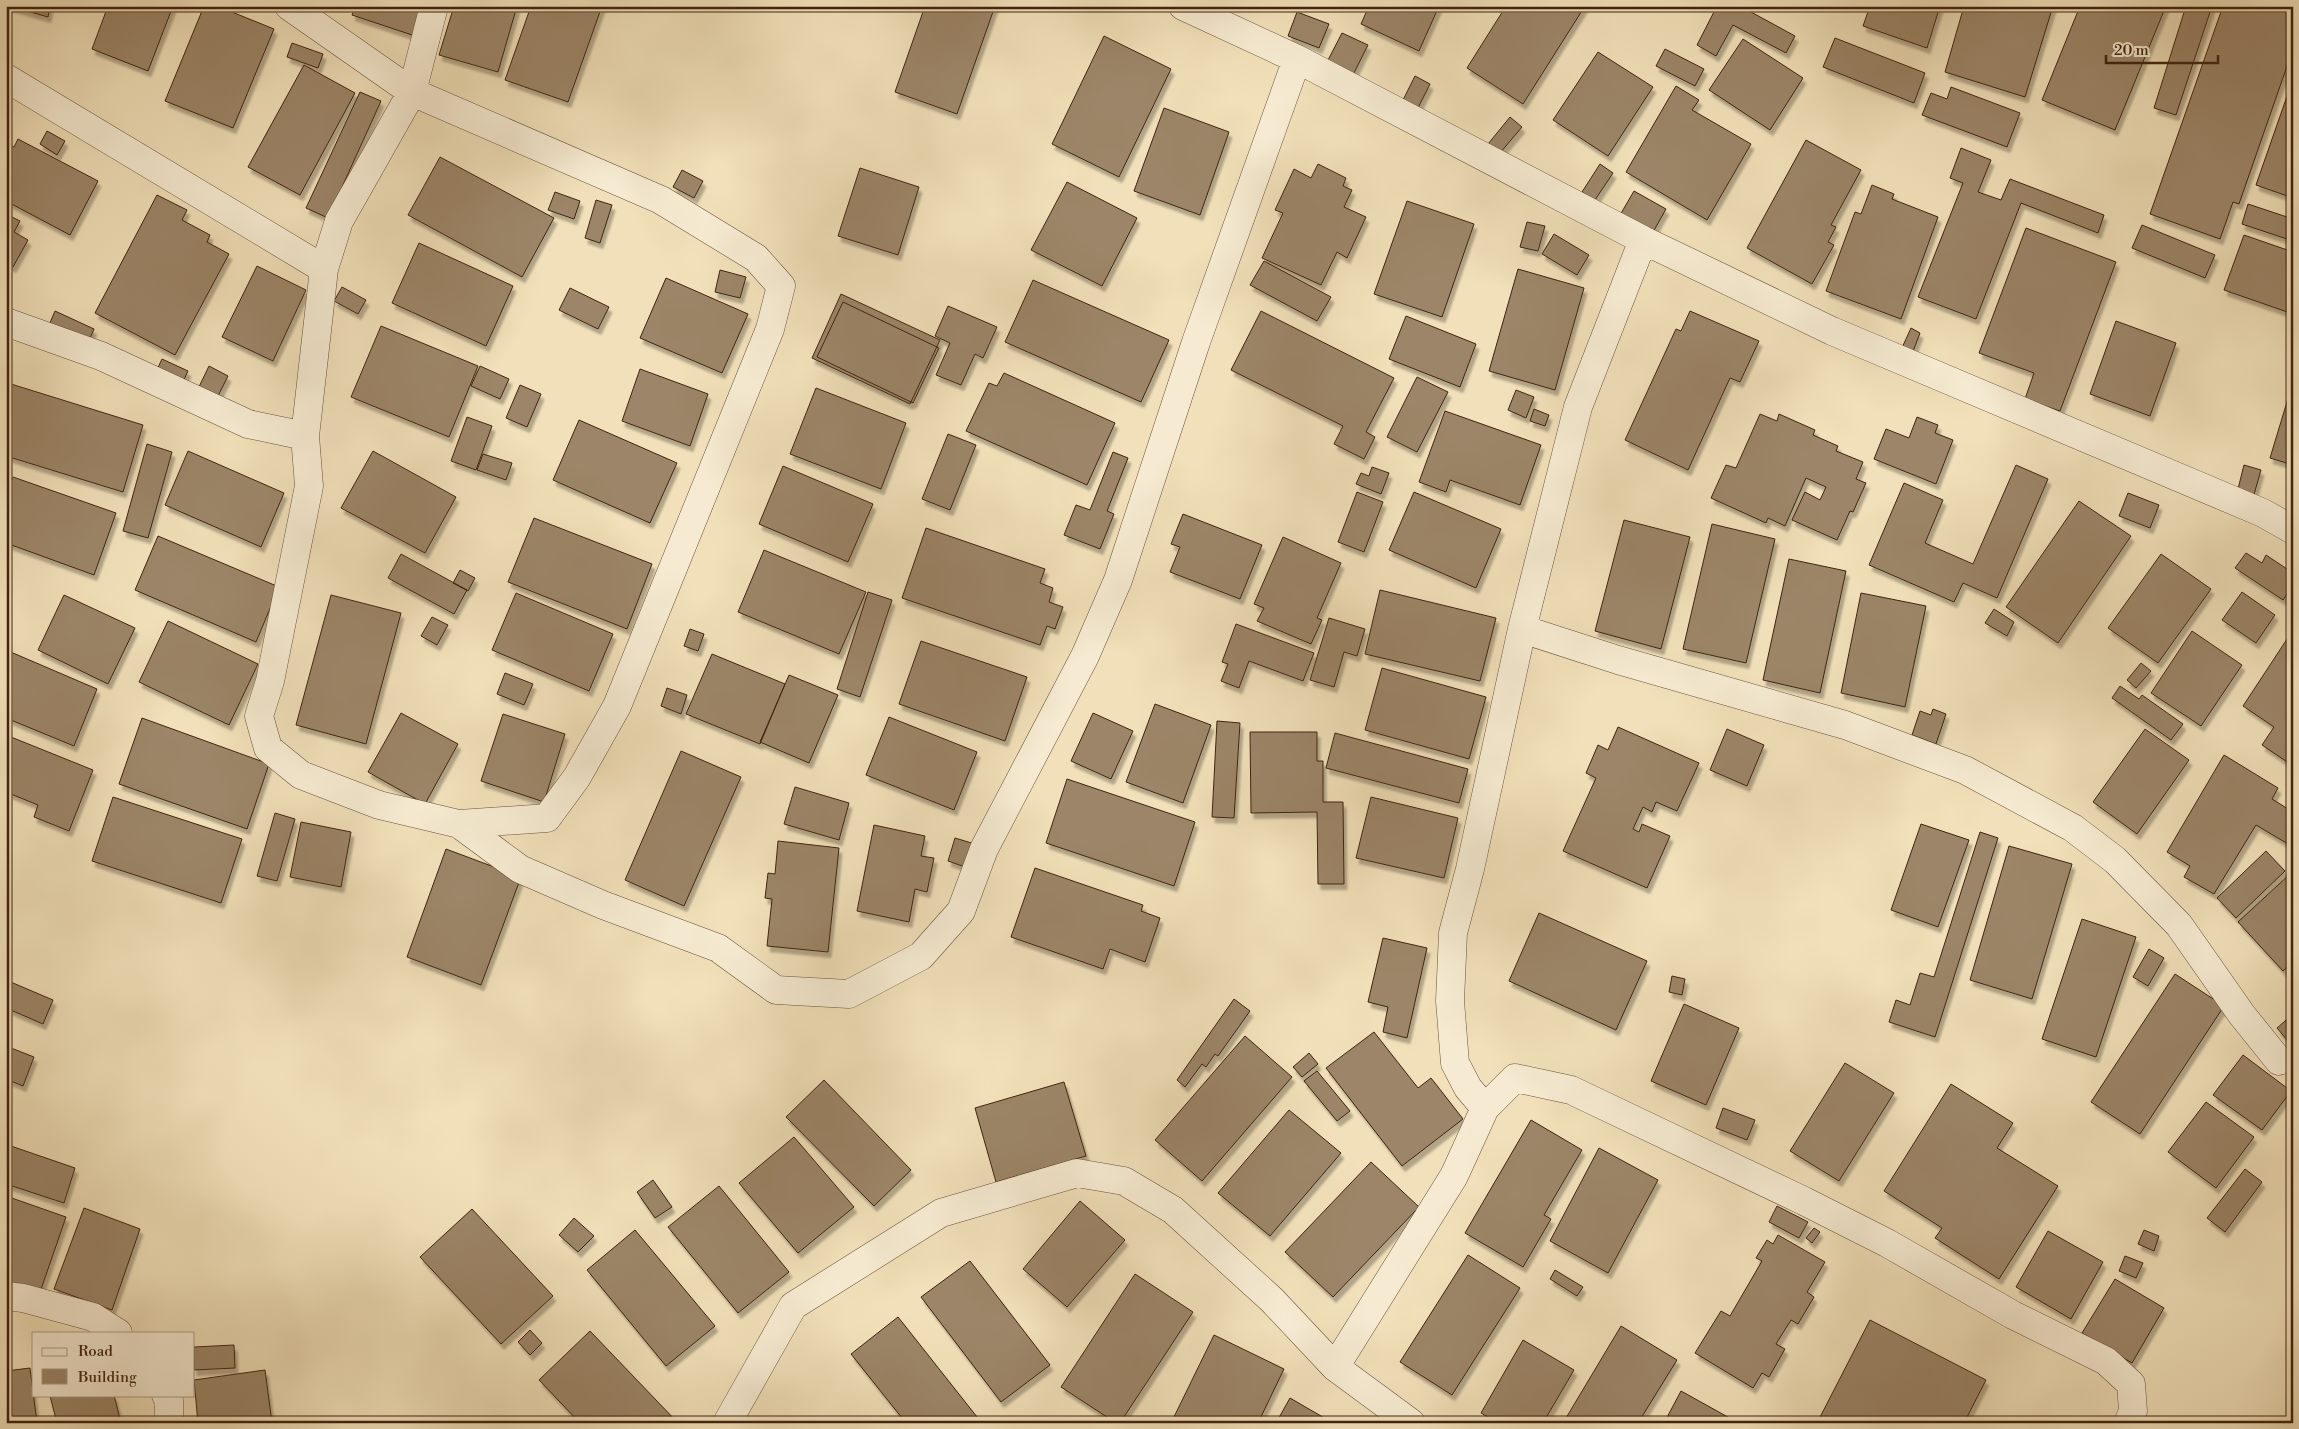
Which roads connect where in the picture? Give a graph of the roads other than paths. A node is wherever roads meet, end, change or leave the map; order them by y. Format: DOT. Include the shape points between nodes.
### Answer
graph roads {
  1 [pos="289,6"];
  2 [pos="434,6"];
  3 [pos="1183,6"];
  4 [pos="1297,59"];
  5 [pos="6,78"];
  6 [pos="412,92"];
  7 [pos="1643,240"];
  8 [pos="324,270"];
  9 [pos="6,322"];
  10 [pos="305,436"];
  11 [pos="2293,530"];
  12 [pos="1522,629"];
  13 [pos="459,824"];
  14 [pos="2279,1062"];
  15 [pos="1485,1108"];
  16 [pos="6,1296"];
  17 [pos="116,1332"];
  18 [pos="1335,1367"];
  19 [pos="167,1396"];
  20 [pos="169,1423"];
  21 [pos="727,1423"];
  22 [pos="1412,1423"];
  23 [pos="2128,1423"];
  1 -- 6 [label="street"];
  2 -- 6 [label="street"];
  3 -- 4 [label="street"];
  4 -- 7 [label="street"];
  4 -- 13 [label="street" via="1196,342 1118,580 1085,656 984,850 961,911 921,956 849,994 776,990 718,948 603,905 520,869"];
  5 -- 8 [label="street"];
  6 -- 8 [label="street" via="339,221"];
  6 -- 13 [label="street" via="661,200 756,258 781,286 770,329 617,706 577,777 547,818"];
  7 -- 11 [label="street" via="1832,331 2263,513"];
  7 -- 12 [label="street" via="1578,408"];
  8 -- 10 [label="street"];
  9 -- 10 [label="street" via="101,356 248,424"];
  10 -- 13 [label="street" via="309,486 260,716 268,748 301,775 379,805"];
  12 -- 14 [label="street" via="1845,725 1965,770 2073,828 2116,860 2179,925"];
  12 -- 15 [label="street" via="1470,869 1453,932 1450,1001 1455,1063 1468,1088"];
  15 -- 18 [label="street" via="1454,1176"];
  15 -- 23 [label="street" via="1515,1078 1571,1090 1804,1201 1887,1243 2013,1315 2106,1361 2131,1384 2133,1412"];
  16 -- 17 [label="street" via="93,1317"];
  18 -- 21 [label="street" via="1272,1300 1173,1210 1124,1181 1077,1173 940,1213 793,1306"];
  18 -- 22 [label="street"];
  19 -- 20 [label="street"];
}
